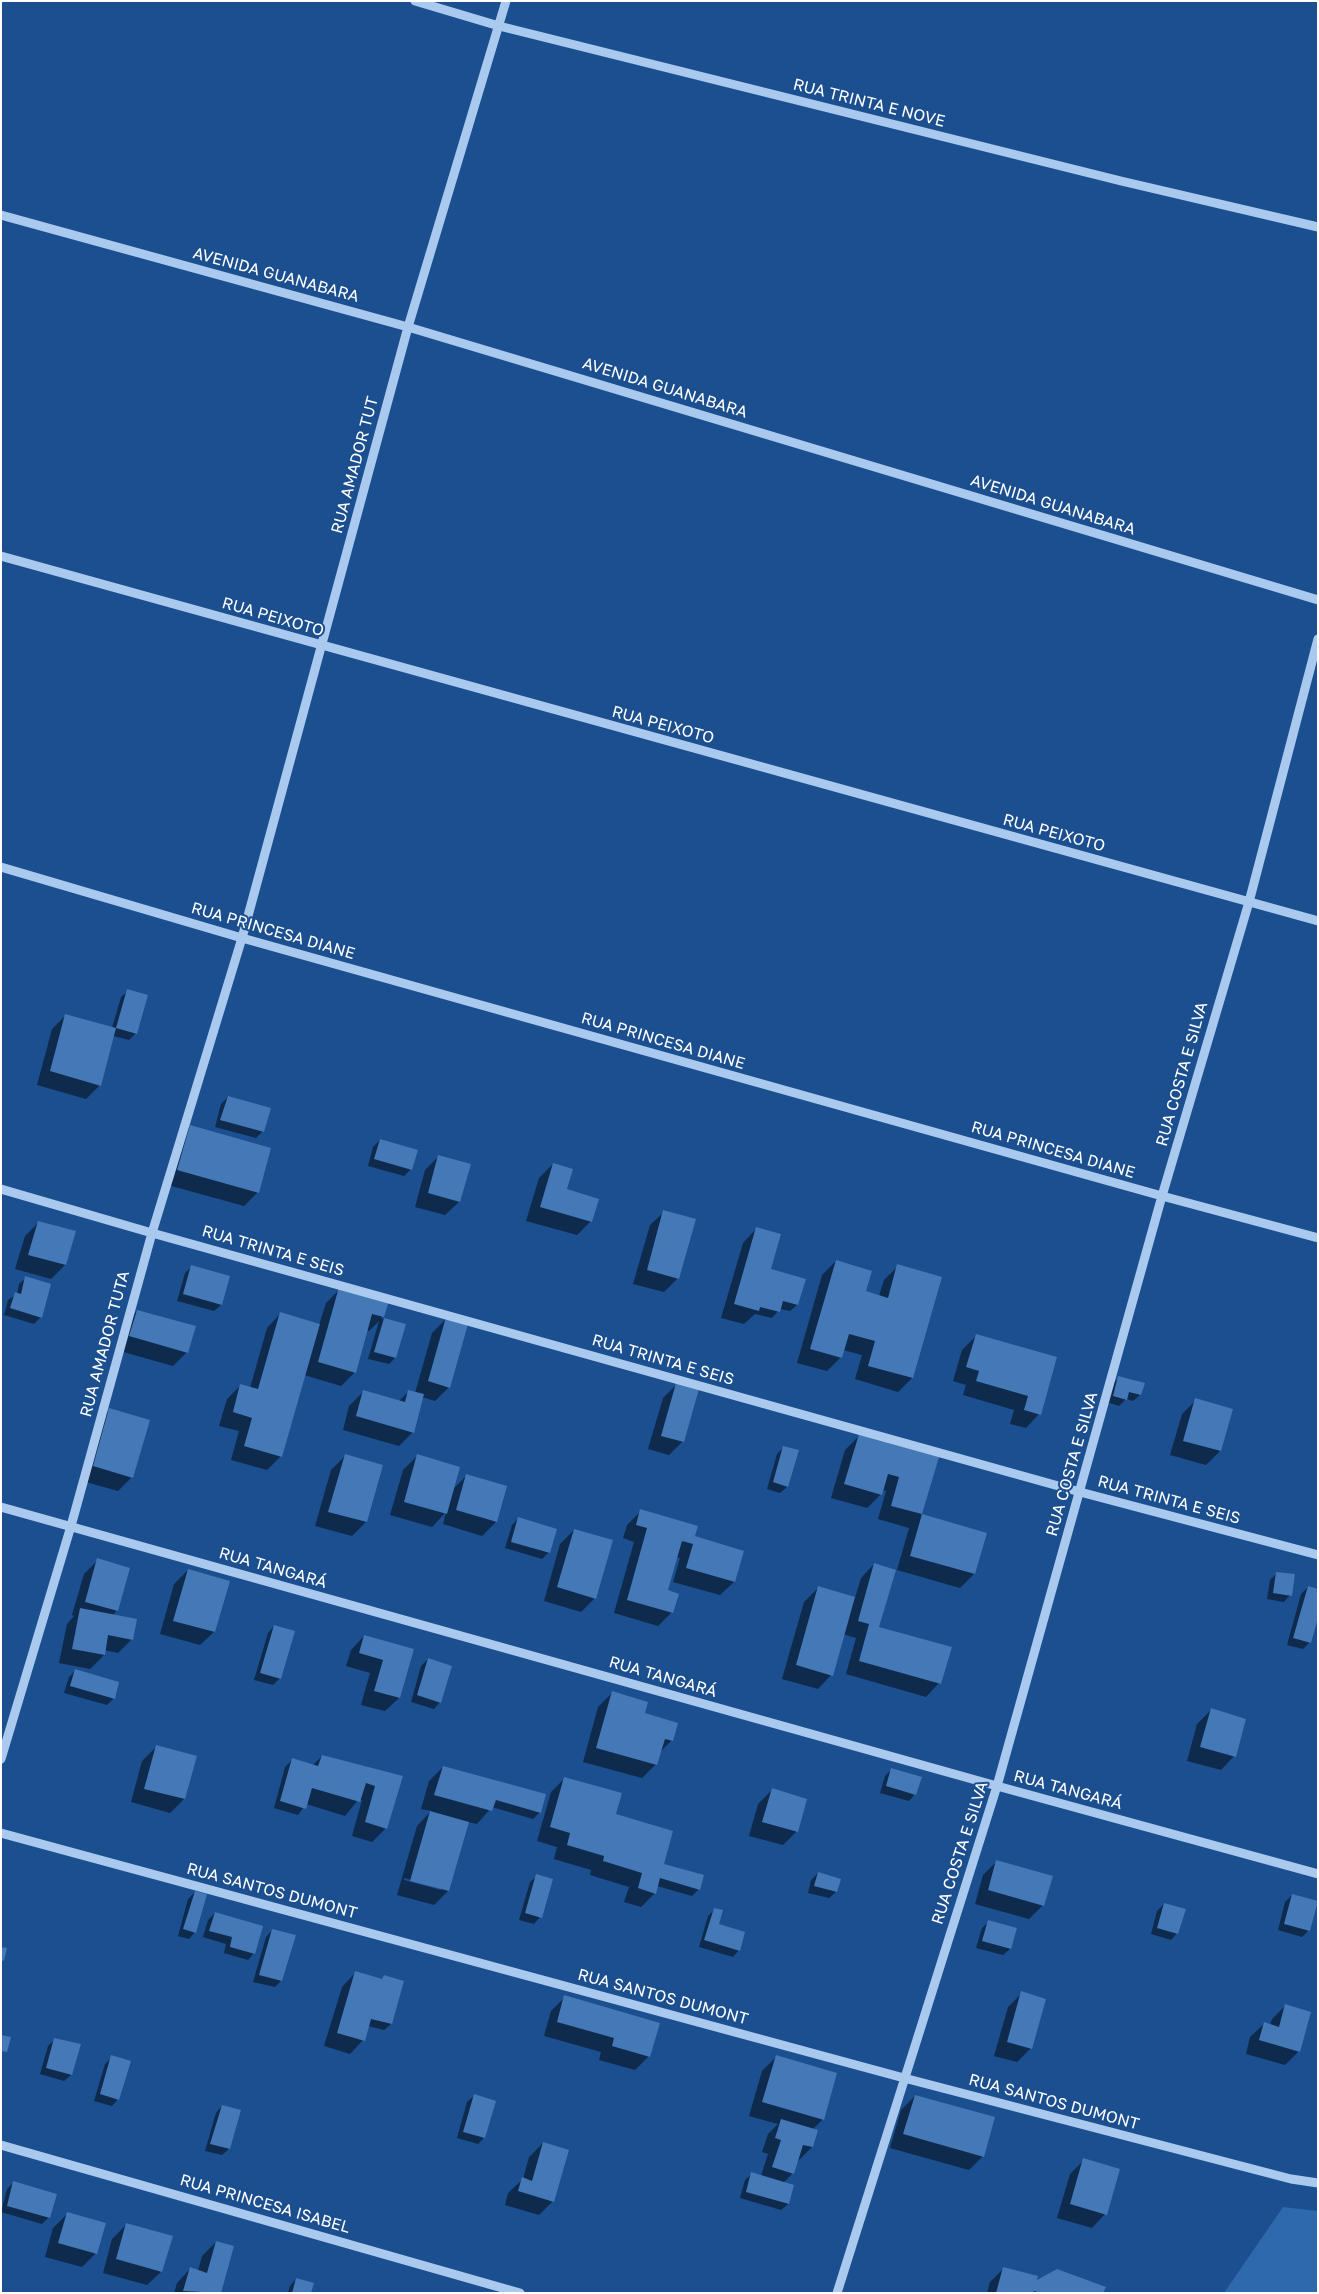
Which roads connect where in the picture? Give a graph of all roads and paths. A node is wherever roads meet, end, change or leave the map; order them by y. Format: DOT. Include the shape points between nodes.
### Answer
graph roads {
  1 [pos="415,1"];
  2 [pos="506,1"];
  3 [pos="499,26"];
  4 [pos="1,215"];
  5 [pos="1318,227"];
  6 [pos="408,327"];
  7 [pos="1,556"];
  8 [pos="1318,600"];
  9 [pos="1318,639"];
  10 [pos="321,646"];
  11 [pos="1,867"];
  12 [pos="1249,902"];
  13 [pos="1318,921"];
  14 [pos="242,938"];
  15 [pos="1,1189"];
  16 [pos="1162,1196"];
  17 [pos="152,1233"];
  18 [pos="1318,1238"];
  19 [pos="1080,1492"];
  20 [pos="1,1507"];
  21 [pos="71,1526"];
  22 [pos="1318,1555"];
  23 [pos="1,1758"];
  24 [pos="997,1786"];
  25 [pos="1,1833"];
  26 [pos="1318,1874"];
  27 [pos="904,2078"];
  28 [pos="1,2145"];
  29 [pos="1318,2184"];
  30 [pos="520,2293"];
  31 [pos="837,2293"];
  1 -- 3 [label="street, RUA TRINTA E NOVE"];
  2 -- 3 [label="street, RUA AMADOR TUT"];
  3 -- 5 [label="street, RUA TRINTA E NOVE"];
  3 -- 6 [label="street, RUA AMADOR TUT"];
  4 -- 6 [label="street, AVENIDA GUANABARA"];
  6 -- 8 [label="street, AVENIDA GUANABARA"];
  6 -- 10 [label="street, RUA AMADOR TUT"];
  7 -- 10 [label="street, RUA PEIXOTO"];
  9 -- 12 [label="street, RUA COSTA E SILVA"];
  10 -- 12 [label="street, RUA PEIXOTO"];
  10 -- 14 [label="street, RUA AMADOR TUT"];
  11 -- 14 [label="street, RUA PRINCESA DIANE"];
  12 -- 13 [label="street, RUA PEIXOTO"];
  12 -- 16 [label="street, RUA COSTA E SILVA"];
  14 -- 16 [label="street, RUA PRINCESA DIANE"];
  14 -- 17 [label="street, RUA AMADOR TUTA"];
  15 -- 17 [label="street, RUA TRINTA E SEIS"];
  16 -- 18 [label="street, RUA PRINCESA DIANE"];
  16 -- 19 [label="street, RUA COSTA E SILVA"];
  17 -- 19 [label="street, RUA TRINTA E SEIS"];
  17 -- 21 [label="street, RUA AMADOR TUTA"];
  19 -- 22 [label="street, RUA TRINTA E SEIS"];
  19 -- 24 [label="street, RUA COSTA E SILVA"];
  20 -- 21 [label="street, RUA TANGARÁ"];
  21 -- 23 [label="street, RUA AMADOR TUTA"];
  21 -- 24 [label="street, RUA TANGARÁ"];
  24 -- 26 [label="street, RUA TANGARÁ"];
  24 -- 27 [label="street, RUA COSTA E SILVA"];
  25 -- 27 [label="street, RUA SANTOS DUMONT"];
  27 -- 29 [label="street, RUA SANTOS DUMONT"];
  27 -- 31 [label="street, RUA COSTA E SILVA"];
  28 -- 30 [label="street, RUA PRINCESA ISABEL"];
}
